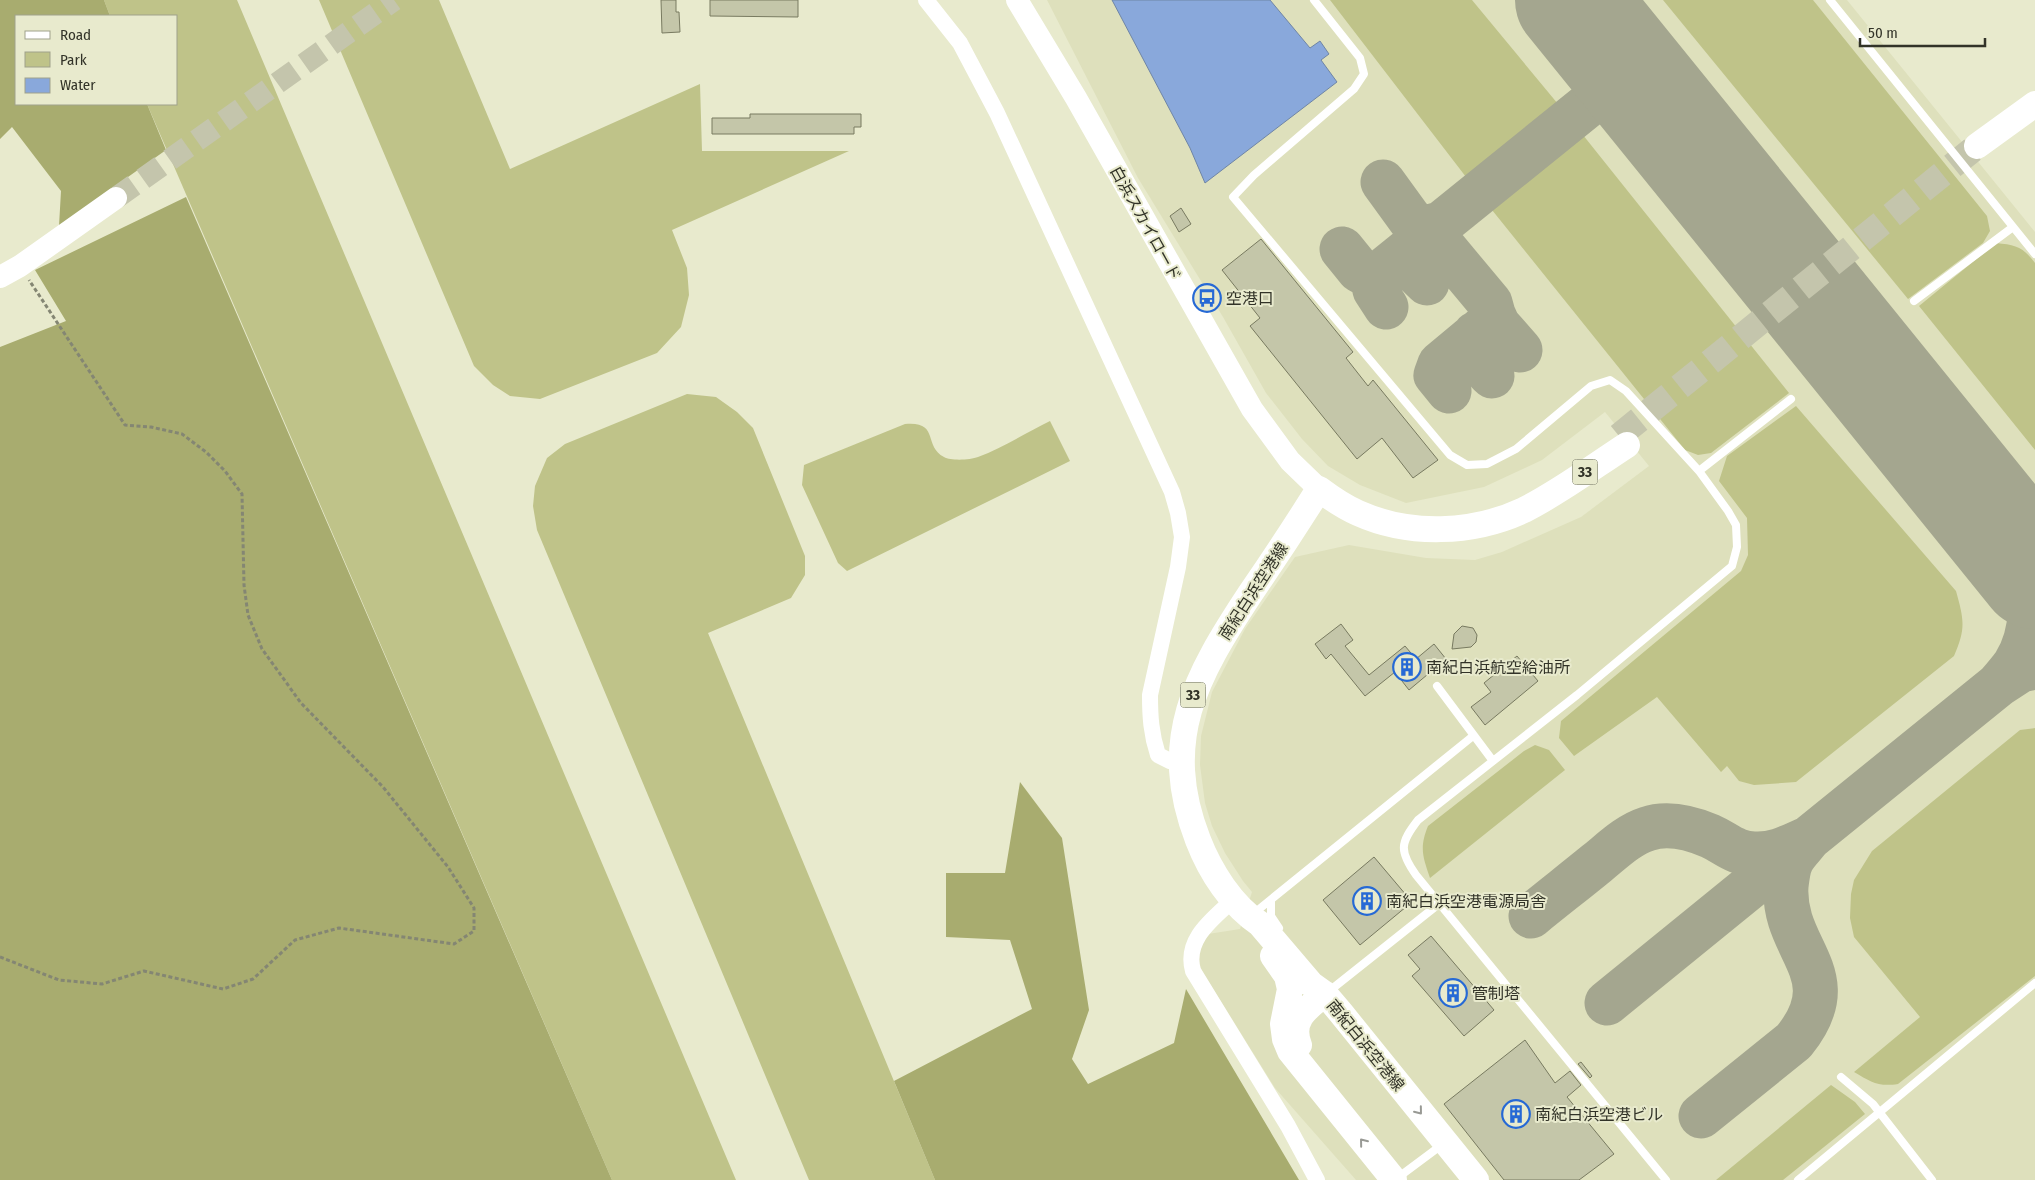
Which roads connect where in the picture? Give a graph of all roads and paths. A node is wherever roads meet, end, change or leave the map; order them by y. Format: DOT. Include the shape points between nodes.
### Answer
graph roads {
  1 [pos="926,0"];
  2 [pos="1017,0"];
  3 [pos="1314,0"];
  4 [pos="1830,0"];
  5 [pos="2035,104"];
  6 [pos="2035,109"];
  7 [pos="116,198"];
  8 [pos="2013,227"];
  9 [pos="2035,254"];
  10 [pos="20,266"];
  11 [pos="0,277"];
  12 [pos="1914,301"];
  13 [pos="1791,399"];
  14 [pos="1623,440"];
  15 [pos="1699,471"];
  16 [pos="1319,489"];
  17 [pos="1437,686"];
  18 [pos="1473,736"];
  19 [pos="1182,760"];
  20 [pos="1493,761"];
  21 [pos="1271,900"];
  22 [pos="1440,903"];
  23 [pos="1241,908"];
  24 [pos="1281,932"];
  25 [pos="0,957"];
  26 [pos="1308,967"];
  27 [pos="2035,983"];
  28 [pos="1325,994"];
  29 [pos="1840,1077"];
  30 [pos="1318,1087"];
  31 [pos="1880,1113"];
  32 [pos="1445,1143"];
  33 [pos="1317,1180"];
  34 [pos="1394,1180"];
  35 [pos="1476,1180"];
  36 [pos="1666,1180"];
  37 [pos="1798,1180"];
  38 [pos="1932,1180"];
  1 -- 19 [label="street" via="960,43 997,113 1172,492 1182,537 1151,687 1150,713 1158,755 1170,761"];
  2 -- 16 [label="street, 白浜スカイロード" via="1252,409 1290,461"];
  3 -- 15 [label="lane" via="1360,58 1364,74 1354,89 1233,197 1450,455 1466,465 1487,464 1516,449 1591,386 1610,380 1626,391"];
  4 -- 8 [label="lane"];
  5 -- 6 [label="main road" via="1981,151"];
  7 -- 10 [label="street"];
  8 -- 9 [label="lane"];
  8 -- 12 [label="lane"];
  10 -- 11 [label="street"];
  10 -- 25 [label="path" via="125,425 182,434 206,452 242,494 244,585 248,615 262,649 301,703 383,787 448,867 474,908 474,931 454,944 339,928 295,940 254,979 222,989 144,971 102,984 59,980"];
  13 -- 15 [label="lane"];
  14 -- 16 [label="main road, 33" via="1524,510 1480,525 1454,529 1404,526 1364,515"];
  15 -- 20 [label="lane" via="1736,525 1737,547 1732,566"];
  16 -- 19 [label="main road, 南紀白浜空港線 / 33" via="1202,673 1186,718"];
  17 -- 18 [label="lane"];
  18 -- 20 [label="lane"];
  18 -- 21 [label="lane"];
  19 -- 23 [label="main road, 南紀白浜空港線 / 33" via="1194,832 1202,850"];
  20 -- 22 [label="lane" via="1418,820 1405,836 1406,861"];
  21 -- 23 [label="lane"];
  21 -- 24 [label="lane" via="1271,916"];
  22 -- 28 [label="lane"];
  22 -- 36 [label="lane"];
  23 -- 28 [label="main road, 南紀白浜空港線 / 33" via="1260,924 1311,984"];
  23 -- 30 [label="main road, 南紀白浜空港線 / 33" via="1282,966 1290,989 1282,1024 1285,1039 1290,1051"];
  23 -- 33 [label="street" via="1200,932 1195,939 1193,970"];
  26 -- 28 [label="lane"];
  27 -- 31 [label="lane"];
  28 -- 30 [label="main road" via="1301,1014 1296,1024 1297,1041"];
  28 -- 32 [label="main road, 南紀白浜空港線 / 33, one-way"];
  29 -- 31 [label="lane"];
  34 -- 30 [label="main road, 南紀白浜空港線 / 33, one-way"];
  31 -- 37 [label="lane"];
  31 -- 38 [label="lane"];
  32 -- 34 [label="lane"];
  32 -- 35 [label="main road, 南紀白浜空港線 / 33"];
}
